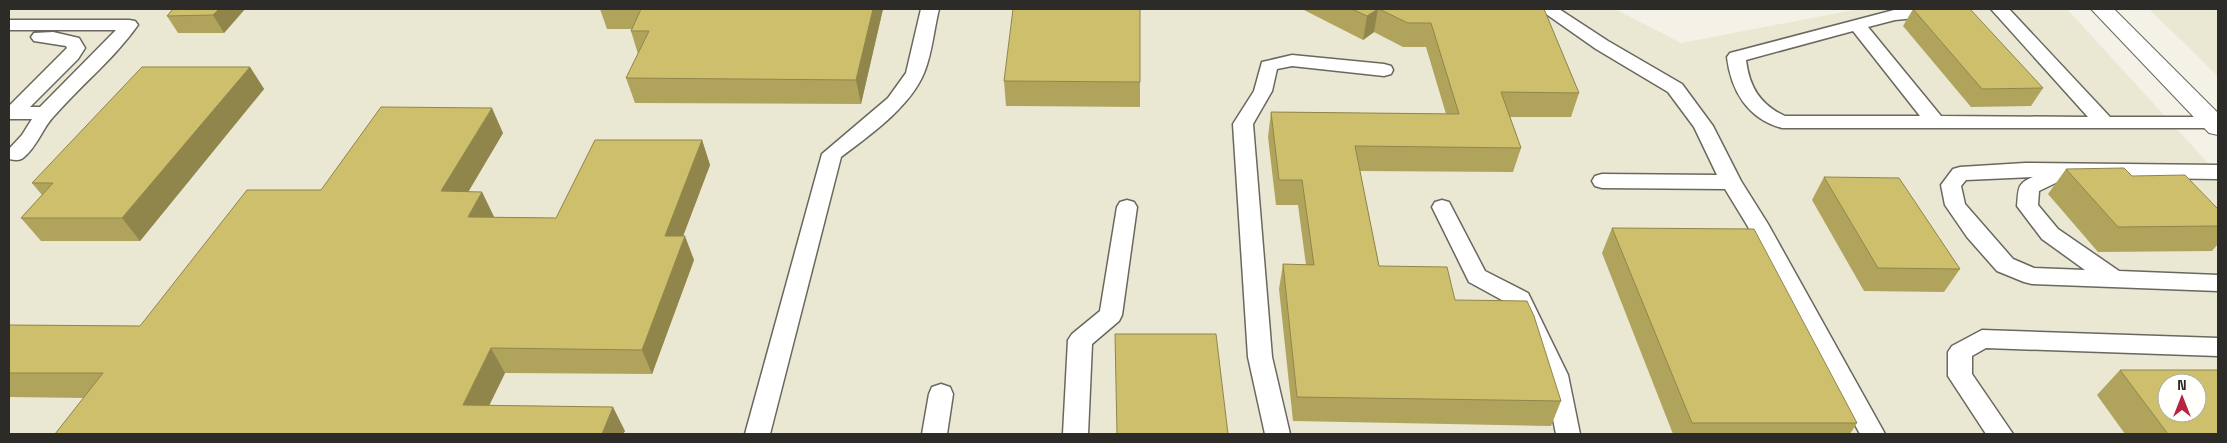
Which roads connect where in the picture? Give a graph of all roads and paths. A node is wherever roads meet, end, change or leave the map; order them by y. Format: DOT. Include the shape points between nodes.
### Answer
graph roads {
  1 [pos="930,9"];
  2 [pos="1548,9"];
  3 [pos="1957,9"];
  4 [pos="2000,9"];
  5 [pos="2102,9"];
  6 [pos="1857,25"];
  7 [pos="12,31"];
  8 [pos="1384,70"];
  9 [pos="11,113"];
  10 [pos="45,113"];
  11 [pos="1936,123"];
  12 [pos="2105,123"];
  13 [pos="2217,125"];
  14 [pos="11,156"];
  15 [pos="2067,170"];
  16 [pos="2218,172"];
  17 [pos="1602,181"];
  18 [pos="1731,182"];
  19 [pos="1127,207"];
  20 [pos="1442,207"];
  21 [pos="2114,279"];
  22 [pos="2218,283"];
  23 [pos="2218,347"];
  24 [pos="941,394"];
  25 [pos="757,434"];
  26 [pos="934,434"];
  27 [pos="1074,434"];
  28 [pos="1277,434"];
  29 [pos="1568,434"];
  30 [pos="1872,434"];
  31 [pos="2000,434"];
  1 -- 25 [label="lane" via="915,73 895,102 832,154"];
  2 -- 18 [label="lane" via="1675,88 1703,126"];
  3 -- 6 [label="lane" via="1894,15"];
  4 -- 12 [label="lane"];
  5 -- 13 [label="main road"];
  6 -- 11 [label="lane"];
  6 -- 11 [label="lane" via="1736,57 1744,92 1767,117 1782,122"];
  7 -- 9 [label="lane" via="73,42 76,48"];
  7 -- 10 [label="lane" via="129,25 116,43"];
  8 -- 28 [label="lane" via="1292,60 1269,66 1263,91 1244,124 1260,357"];
  9 -- 10 [label="lane"];
  10 -- 14 [label="lane" via="30,139"];
  11 -- 12 [label="lane"];
  12 -- 13 [label="lane"];
  15 -- 16 [label="lane"];
  15 -- 21 [label="lane" via="2029,186 2027,206 2050,234"];
  15 -- 21 [label="lane" via="1960,174 1951,185 1954,205 2005,265 2032,276"];
  17 -- 18 [label="lane"];
  18 -- 30 [label="lane"];
  19 -- 27 [label="lane" via="1112,315 1080,340"];
  20 -- 29 [label="lane" via="1477,276 1520,299 1556,375"];
  21 -- 22 [label="lane"];
  23 -- 31 [label="lane" via="1982,339 1960,352 1960,376"];
  24 -- 26 [label="lane"];
}
